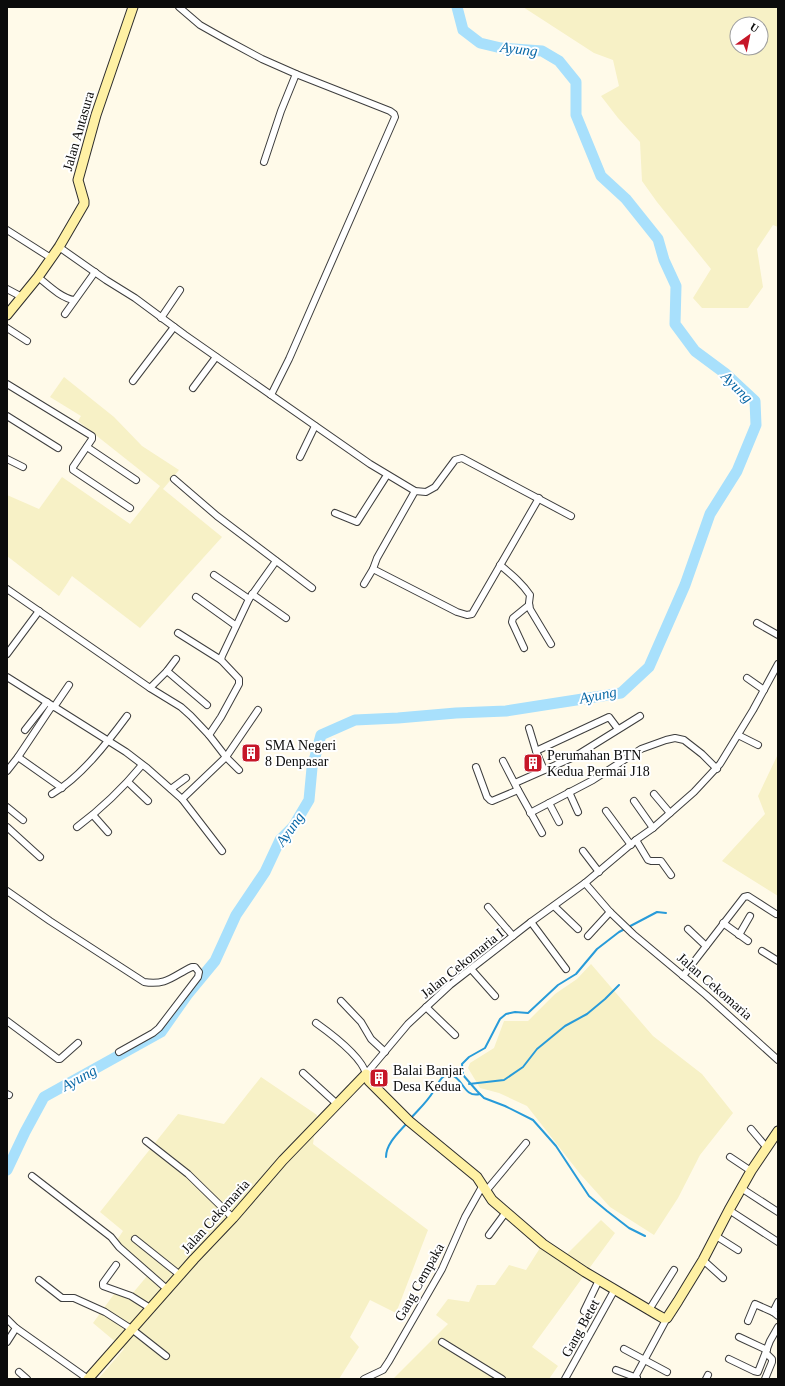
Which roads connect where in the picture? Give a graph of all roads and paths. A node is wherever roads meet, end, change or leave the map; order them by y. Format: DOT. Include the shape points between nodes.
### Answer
graph roads {
  1 [pos="133,7"];
  2 [pos="179,7"];
  3 [pos="296,74"];
  4 [pos="264,162"];
  5 [pos="7,230"];
  6 [pos="58,247"];
  7 [pos="51,258"];
  8 [pos="95,272"];
  9 [pos="38,277"];
  10 [pos="7,289"];
  11 [pos="180,290"];
  12 [pos="22,297"];
  13 [pos="74,300"];
  14 [pos="65,314"];
  15 [pos="7,315"];
  16 [pos="161,318"];
  17 [pos="174,327"];
  18 [pos="7,328"];
  19 [pos="27,341"];
  20 [pos="216,357"];
  21 [pos="133,381"];
  22 [pos="7,384"];
  23 [pos="193,388"];
  24 [pos="271,395"];
  25 [pos="7,416"];
  26 [pos="315,426"];
  27 [pos="87,447"];
  28 [pos="58,448"];
  29 [pos="300,457"];
  30 [pos="7,459"];
  31 [pos="23,467"];
  32 [pos="387,475"];
  33 [pos="174,479"];
  34 [pos="136,480"];
  35 [pos="415,491"];
  36 [pos="539,498"];
  37 [pos="130,508"];
  38 [pos="336,513"];
  39 [pos="571,516"];
  40 [pos="276,562"];
  41 [pos="500,566"];
  42 [pos="373,569"];
  43 [pos="214,575"];
  44 [pos="364,584"];
  45 [pos="7,588"];
  46 [pos="312,588"];
  47 [pos="196,597"];
  48 [pos="250,597"];
  49 [pos="529,606"];
  50 [pos="39,611"];
  51 [pos="286,618"];
  52 [pos="757,623"];
  53 [pos="235,626"];
  54 [pos="178,633"];
  55 [pos="778,635"];
  56 [pos="551,644"];
  57 [pos="524,648"];
  58 [pos="7,654"];
  59 [pos="176,659"];
  60 [pos="221,660"];
  61 [pos="778,664"];
  62 [pos="167,671"];
  63 [pos="7,677"];
  64 [pos="747,678"];
  65 [pos="69,685"];
  66 [pos="150,688"];
  67 [pos="764,690"];
  68 [pos="51,705"];
  69 [pos="207,705"];
  70 [pos="258,710"];
  71 [pos="127,716"];
  72 [pos="640,716"];
  73 [pos="529,728"];
  74 [pos="618,729"];
  75 [pos="25,730"];
  76 [pos="209,735"];
  77 [pos="738,735"];
  78 [pos="108,742"];
  79 [pos="758,745"];
  80 [pos="536,751"];
  81 [pos="18,757"];
  82 [pos="226,757"];
  83 [pos="503,761"];
  84 [pos="142,765"];
  85 [pos="476,767"];
  86 [pos="717,769"];
  87 [pos="239,770"];
  88 [pos="544,770"];
  89 [pos="7,771"];
  90 [pos="186,778"];
  91 [pos="128,782"];
  92 [pos="515,783"];
  93 [pos="62,788"];
  94 [pos="171,790"];
  95 [pos="518,790"];
  96 [pos="570,792"];
  97 [pos="52,794"];
  98 [pos="654,794"];
  99 [pos="182,800"];
  100 [pos="148,801"];
  101 [pos="634,801"];
  102 [pos="549,803"];
  103 [pos="7,807"];
  104 [pos="606,811"];
  105 [pos="530,812"];
  106 [pos="578,812"];
  107 [pos="670,813"];
  108 [pos="92,815"];
  109 [pos="23,820"];
  110 [pos="559,822"];
  111 [pos="7,827"];
  112 [pos="77,827"];
  113 [pos="653,828"];
  114 [pos="108,832"];
  115 [pos="542,833"];
  116 [pos="633,842"];
  117 [pos="222,850"];
  118 [pos="583,851"];
  119 [pos="40,857"];
  120 [pos="599,872"];
  121 [pos="671,875"];
  122 [pos="585,883"];
  123 [pos="7,891"];
  124 [pos="554,906"];
  125 [pos="488,907"];
  126 [pos="610,912"];
  127 [pos="776,914"];
  128 [pos="750,916"];
  129 [pos="531,922"];
  130 [pos="722,923"];
  131 [pos="578,929"];
  132 [pos="688,929"];
  133 [pos="739,935"];
  134 [pos="513,936"];
  135 [pos="588,936"];
  136 [pos="748,941"];
  137 [pos="706,946"];
  138 [pos="762,951"];
  139 [pos="778,961"];
  140 [pos="471,969"];
  141 [pos="566,969"];
  142 [pos="683,976"];
  143 [pos="495,996"];
  144 [pos="341,1000"];
  145 [pos="426,1007"];
  146 [pos="7,1021"];
  147 [pos="316,1022"];
  148 [pos="455,1035"];
  149 [pos="78,1043"];
  150 [pos="119,1052"];
  151 [pos="385,1052"];
  152 [pos="778,1060"];
  153 [pos="303,1072"];
  154 [pos="366,1074"];
  155 [pos="337,1104"];
  156 [pos="751,1129"];
  157 [pos="778,1132"];
  158 [pos="146,1141"];
  159 [pos="526,1143"];
  160 [pos="767,1148"];
  161 [pos="730,1157"];
  162 [pos="751,1171"];
  163 [pos="32,1176"];
  164 [pos="485,1188"];
  165 [pos="741,1188"];
  166 [pos="728,1210"];
  167 [pos="506,1212"];
  168 [pos="778,1212"];
  169 [pos="233,1218"];
  170 [pos="489,1234"];
  171 [pos="716,1236"];
  172 [pos="135,1239"];
  173 [pos="778,1242"];
  174 [pos="738,1250"];
  175 [pos="703,1260"];
  176 [pos="116,1265"];
  177 [pos="674,1270"];
  178 [pos="180,1275"];
  179 [pos="723,1278"];
  180 [pos="39,1280"];
  181 [pos="599,1280"];
  182 [pos="615,1289"];
  183 [pos="168,1290"];
  184 [pos="778,1302"];
  185 [pos="150,1308"];
  186 [pos="649,1310"];
  187 [pos="584,1311"];
  188 [pos="775,1314"];
  189 [pos="667,1318"];
  190 [pos="7,1319"];
  191 [pos="748,1321"];
  192 [pos="778,1326"];
  193 [pos="16,1328"];
  194 [pos="132,1330"];
  195 [pos="739,1337"];
  196 [pos="7,1342"];
  197 [pos="442,1342"];
  198 [pos="624,1349"];
  199 [pos="766,1352"];
  200 [pos="166,1356"];
  201 [pos="643,1359"];
  202 [pos="729,1359"];
  203 [pos="616,1370"];
  204 [pos="19,1372"];
  205 [pos="667,1372"];
  206 [pos="635,1378"];
  207 [pos="27,1379"];
  208 [pos="88,1379"];
  209 [pos="364,1379"];
  210 [pos="502,1379"];
  211 [pos="565,1379"];
  212 [pos="765,1379"];
  1 -- 6 [label="street, Jalan Antasura" via="96,115 78,180 84,204"];
  2 -- 3 [label="street" via="200,25 262,59"];
  3 -- 4 [label="street"];
  3 -- 24 [label="street" via="390,111 395,117"];
  5 -- 7 [label="street"];
  6 -- 7 [label="street, Jalan Antasura"];
  6 -- 8 [label="street"];
  7 -- 9 [label="street, Jalan Antasura"];
  8 -- 13 [label="street"];
  8 -- 16 [label="street"];
  9 -- 12 [label="street, Jalan Antasura"];
  9 -- 13 [label="street"];
  10 -- 12 [label="street"];
  11 -- 16 [label="street"];
  12 -- 15 [label="street, Jalan Antasura"];
  13 -- 14 [label="street"];
  16 -- 17 [label="street"];
  17 -- 20 [label="street"];
  17 -- 21 [label="street"];
  18 -- 19 [label="street"];
  20 -- 23 [label="street"];
  20 -- 24 [label="street"];
  22 -- 27 [label="street" via="90,434 92,439"];
  24 -- 26 [label="street"];
  25 -- 28 [label="street"];
  26 -- 29 [label="street"];
  26 -- 32 [label="street"];
  27 -- 34 [label="street"];
  27 -- 37 [label="street" via="73,470"];
  30 -- 31 [label="street"];
  32 -- 35 [label="street"];
  32 -- 38 [label="street" via="358,521"];
  33 -- 40 [label="street"];
  35 -- 36 [label="street" via="426,492 435,487 455,460 462,458"];
  35 -- 42 [label="street"];
  36 -- 39 [label="street"];
  36 -- 41 [label="street"];
  40 -- 46 [label="street"];
  40 -- 48 [label="street"];
  41 -- 42 [label="street" via="472,614 467,615"];
  41 -- 49 [label="street" via="527,589 530,595"];
  42 -- 44 [label="street"];
  43 -- 48 [label="street"];
  45 -- 50 [label="street"];
  47 -- 53 [label="street"];
  48 -- 51 [label="street"];
  48 -- 53 [label="street"];
  49 -- 56 [label="street"];
  49 -- 57 [label="street" via="513,618 512,622"];
  50 -- 58 [label="street"];
  50 -- 66 [label="street"];
  52 -- 55 [label="street"];
  53 -- 60 [label="street"];
  54 -- 60 [label="street"];
  59 -- 62 [label="street"];
  60 -- 76 [label="street" via="239,679 240,684"];
  61 -- 67 [label="street, Jalan Cekomaria I"];
  62 -- 66 [label="street"];
  62 -- 69 [label="street"];
  63 -- 68 [label="street"];
  64 -- 67 [label="street"];
  65 -- 68 [label="street"];
  66 -- 76 [label="street" via="181,708"];
  67 -- 77 [label="street, Jalan Cekomaria I"];
  68 -- 75 [label="street"];
  68 -- 78 [label="street"];
  68 -- 81 [label="street"];
  70 -- 82 [label="street"];
  71 -- 78 [label="street"];
  72 -- 74 [label="street"];
  73 -- 80 [label="street"];
  74 -- 80 [label="street" via="609,717"];
  74 -- 88 [label="street" via="574,757"];
  76 -- 82 [label="street"];
  77 -- 79 [label="street"];
  77 -- 86 [label="street, Jalan Cekomaria I"];
  78 -- 84 [label="street"];
  78 -- 93 [label="street"];
  80 -- 88 [label="street"];
  81 -- 89 [label="street"];
  81 -- 93 [label="street"];
  82 -- 87 [label="street"];
  82 -- 99 [label="street"];
  83 -- 92 [label="street"];
  84 -- 91 [label="street"];
  84 -- 94 [label="street"];
  85 -- 95 [label="street" via="490,800"];
  86 -- 96 [label="street" via="684,740 675,738 641,749"];
  86 -- 107 [label="street, Jalan Cekomaria I"];
  88 -- 92 [label="street"];
  90 -- 94 [label="street"];
  91 -- 100 [label="street"];
  91 -- 108 [label="street"];
  92 -- 95 [label="street"];
  93 -- 97 [label="street"];
  94 -- 99 [label="street"];
  95 -- 105 [label="street"];
  96 -- 102 [label="street"];
  96 -- 106 [label="street"];
  98 -- 107 [label="street"];
  99 -- 117 [label="street"];
  101 -- 113 [label="street"];
  102 -- 105 [label="street"];
  102 -- 110 [label="street"];
  103 -- 109 [label="street"];
  104 -- 116 [label="street"];
  105 -- 115 [label="street"];
  107 -- 113 [label="street, Jalan Cekomaria I"];
  108 -- 112 [label="street"];
  108 -- 114 [label="street"];
  111 -- 119 [label="street"];
  113 -- 116 [label="street, Jalan Cekomaria I"];
  116 -- 120 [label="street, Jalan Cekomaria I"];
  116 -- 121 [label="street" via="648,860 661,861"];
  118 -- 120 [label="street"];
  120 -- 122 [label="street, Jalan Cekomaria I"];
  122 -- 124 [label="street, Jalan Cekomaria I"];
  122 -- 126 [label="street, Jalan Cekomaria"];
  123 -- 150 [label="street" via="144,982 163,982 192,967 199,972 198,977 159,1028"];
  124 -- 129 [label="street, Jalan Cekomaria I"];
  124 -- 131 [label="street"];
  125 -- 134 [label="street"];
  126 -- 135 [label="street"];
  126 -- 142 [label="street, Jalan Cekomaria"];
  127 -- 130 [label="street" via="747,896"];
  128 -- 133 [label="street"];
  129 -- 134 [label="street, Jalan Cekomaria I"];
  129 -- 141 [label="street"];
  130 -- 133 [label="street"];
  130 -- 137 [label="street"];
  132 -- 137 [label="street"];
  133 -- 136 [label="street"];
  134 -- 140 [label="street, Jalan Cekomaria I"];
  137 -- 142 [label="street"];
  138 -- 139 [label="street"];
  140 -- 143 [label="street"];
  140 -- 145 [label="street, Jalan Cekomaria I"];
  142 -- 152 [label="street, Jalan Cekomaria"];
  144 -- 151 [label="street" via="361,1022 371,1039"];
  145 -- 148 [label="street"];
  145 -- 151 [label="street, Jalan Cekomaria I"];
  146 -- 149 [label="street" via="58,1059"];
  147 -- 154 [label="street" via="341,1042 364,1068"];
  151 -- 154 [label="street, Jalan Cekomaria I"];
  153 -- 155 [label="street"];
  154 -- 155 [label="street, Jalan Cekomaria"];
  154 -- 164 [label="street" via="368,1081 407,1119 469,1170"];
  155 -- 169 [label="street, Jalan Cekomaria" via="283,1160"];
  156 -- 160 [label="street"];
  157 -- 160 [label="street"];
  158 -- 169 [label="street" via="197,1182"];
  159 -- 164 [label="street, Gang Cempaka"];
  160 -- 162 [label="street"];
  161 -- 162 [label="street"];
  162 -- 165 [label="street"];
  163 -- 183 [label="street" via="111,1237"];
  164 -- 167 [label="street" via="492,1200"];
  164 -- 209 [label="street, Gang Cempaka" via="465,1217 442,1269 389,1361 383,1370"];
  165 -- 166 [label="street"];
  165 -- 168 [label="street"];
  166 -- 171 [label="street"];
  166 -- 173 [label="street"];
  167 -- 170 [label="street"];
  167 -- 181 [label="street" via="543,1244"];
  169 -- 178 [label="street, Jalan Cekomaria"];
  171 -- 174 [label="street"];
  171 -- 175 [label="street"];
  172 -- 178 [label="street"];
  175 -- 179 [label="street"];
  175 -- 189 [label="street"];
  176 -- 185 [label="street" via="103,1286 131,1296"];
  177 -- 186 [label="street"];
  178 -- 183 [label="street, Jalan Cekomaria"];
  180 -- 194 [label="street" via="60,1297 74,1298 105,1312"];
  181 -- 182 [label="street"];
  181 -- 187 [label="street"];
  182 -- 186 [label="street"];
  182 -- 211 [label="street, Gang Betet"];
  183 -- 185 [label="street, Jalan Cekomaria"];
  184 -- 188 [label="street"];
  185 -- 194 [label="street, Jalan Cekomaria"];
  186 -- 189 [label="street"];
  188 -- 191 [label="street" via="755,1304"];
  189 -- 201 [label="street"];
  190 -- 193 [label="street"];
  192 -- 199 [label="street"];
  193 -- 196 [label="street"];
  193 -- 208 [label="street"];
  194 -- 200 [label="street"];
  194 -- 208 [label="street, Jalan Cekomaria"];
  195 -- 199 [label="street"];
  197 -- 210 [label="street"];
  198 -- 201 [label="street"];
  199 -- 202 [label="street" via="758,1372"];
  199 -- 212 [label="street" via="772,1362"];
  201 -- 205 [label="street"];
  201 -- 206 [label="street"];
  203 -- 206 [label="street"];
  204 -- 207 [label="street"];
}
